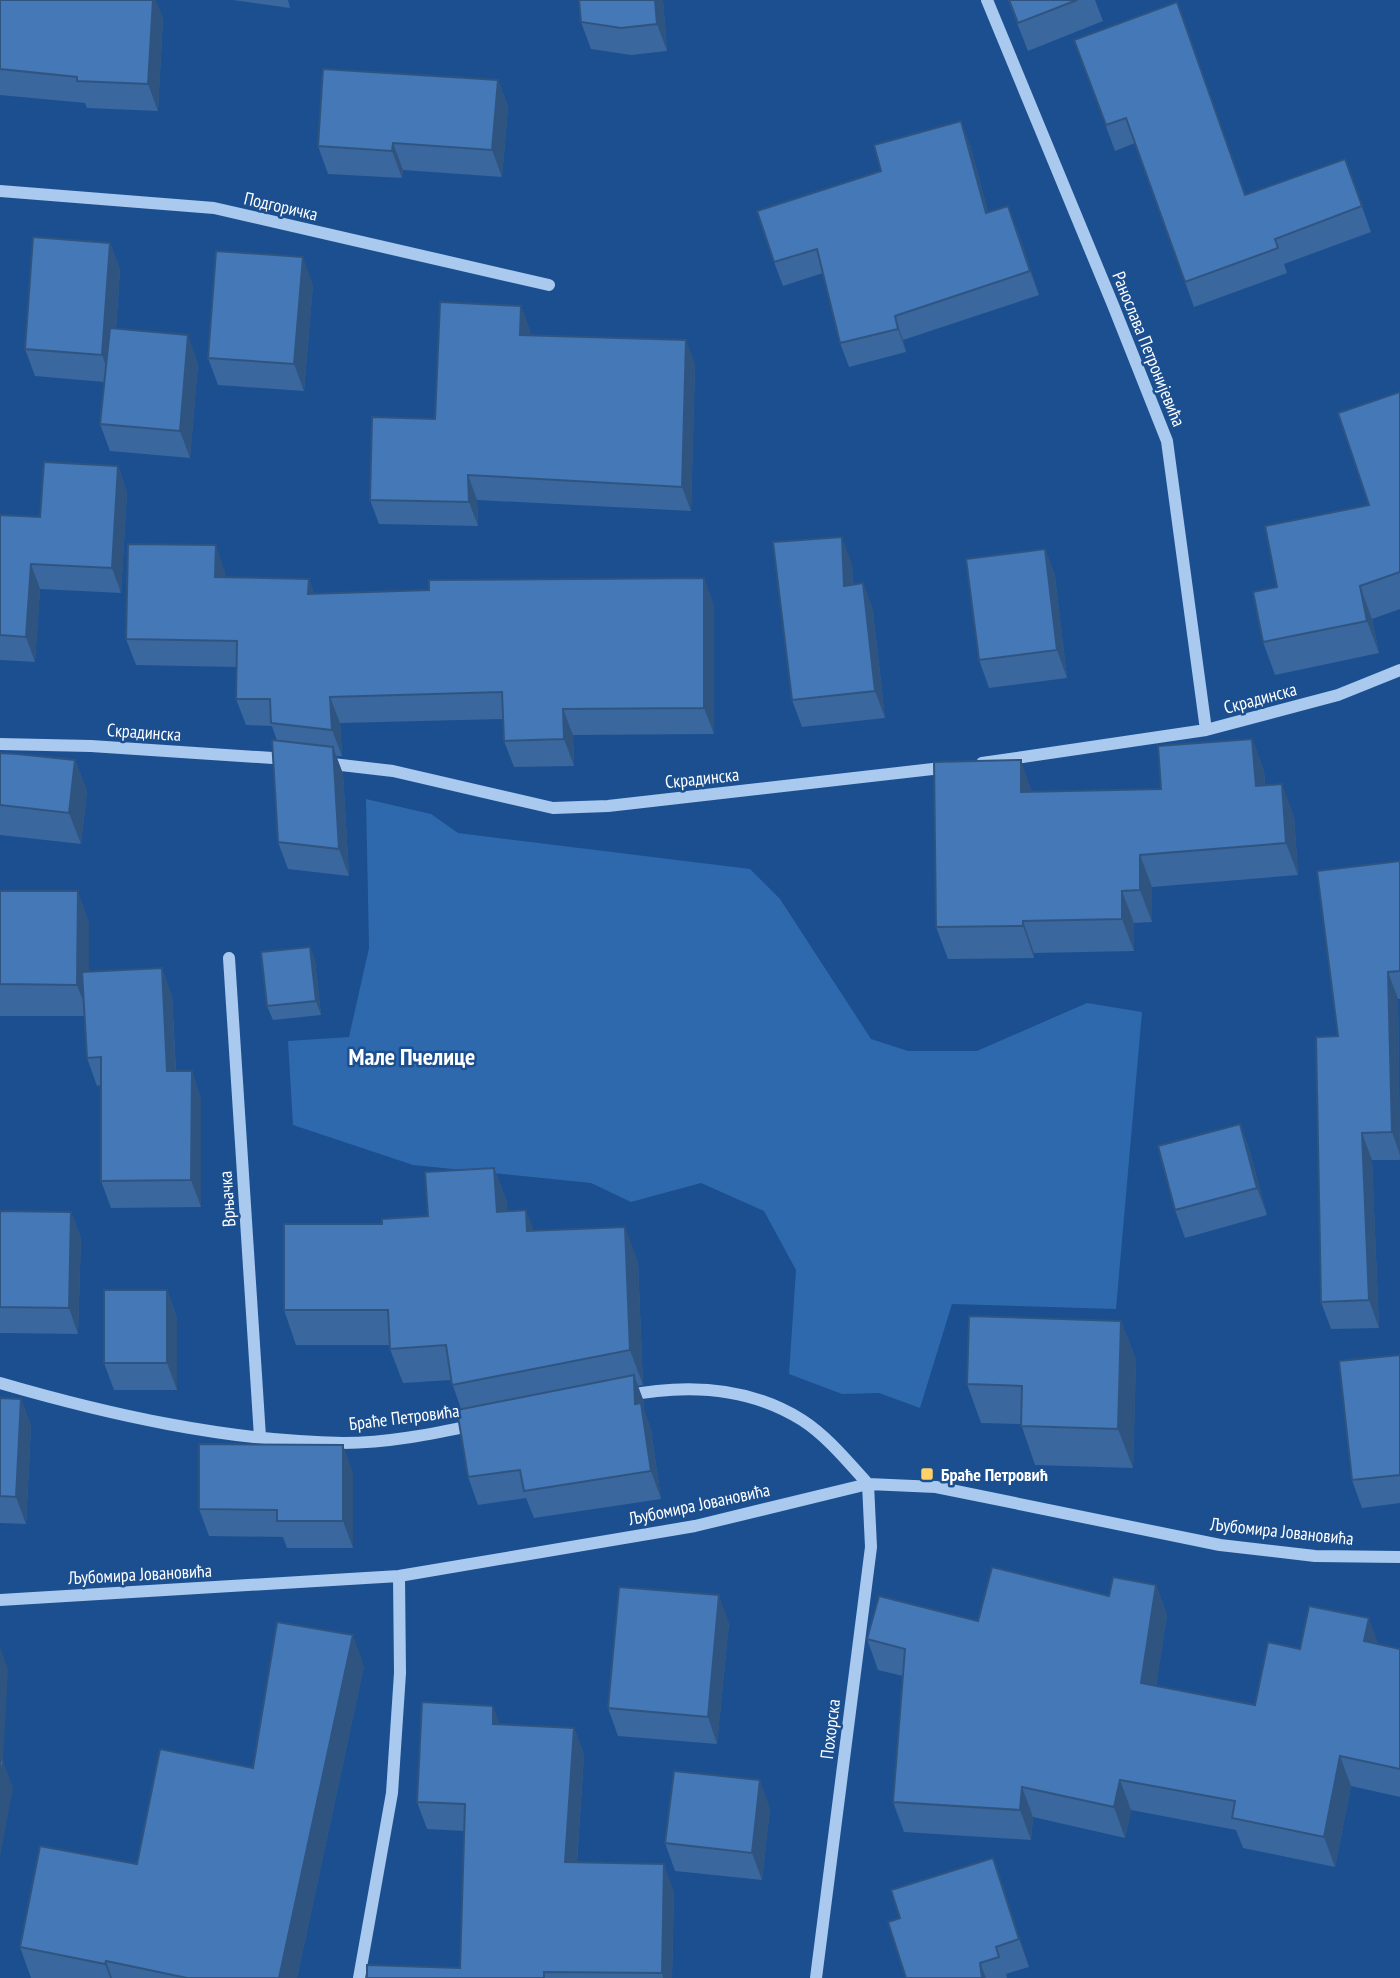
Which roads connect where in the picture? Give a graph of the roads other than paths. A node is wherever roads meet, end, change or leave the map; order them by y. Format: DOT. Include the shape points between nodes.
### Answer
graph roads {
  1 [pos="987,0"];
  2 [pos="0,191"];
  3 [pos="549,285"];
  4 [pos="1400,670"];
  5 [pos="1206,730"];
  6 [pos="0,744"];
  7 [pos="229,958"];
  8 [pos="0,1383"];
  9 [pos="608,1399"];
  10 [pos="487,1423"];
  11 [pos="260,1437"];
  12 [pos="868,1483"];
  13 [pos="1400,1557"];
  14 [pos="399,1576"];
  15 [pos="0,1600"];
  16 [pos="359,1978"];
  17 [pos="816,1978"];
  1 -- 5 [label="street, Ранослава Петронијевића" via="1167,441"];
  2 -- 3 [label="street, Подгоричка" via="214,208"];
  4 -- 5 [label="street, Скрадинска" via="1338,695"];
  5 -- 6 [label="street, Скрадинска" via="953,767 553,808 393,771 91,746"];
  7 -- 11 [label="street, Врњачка"];
  8 -- 11 [label="street, Браће Петровића" via="140,1419"];
  9 -- 12 [label="street" via="648,1391 711,1390 768,1402 803,1421"];
  10 -- 11 [label="street, Браће Петровића" via="420,1436 344,1443"];
  12 -- 13 [label="street, Љубомира Јовановића" via="936,1487 1220,1545 1315,1556"];
  12 -- 14 [label="street, Љубомира Јовановића" via="695,1526"];
  12 -- 17 [label="street, Похорска" via="871,1547"];
  14 -- 15 [label="street, Љубомира Јовановића"];
  14 -- 16 [label="street" via="400,1673 392,1793"];
}
